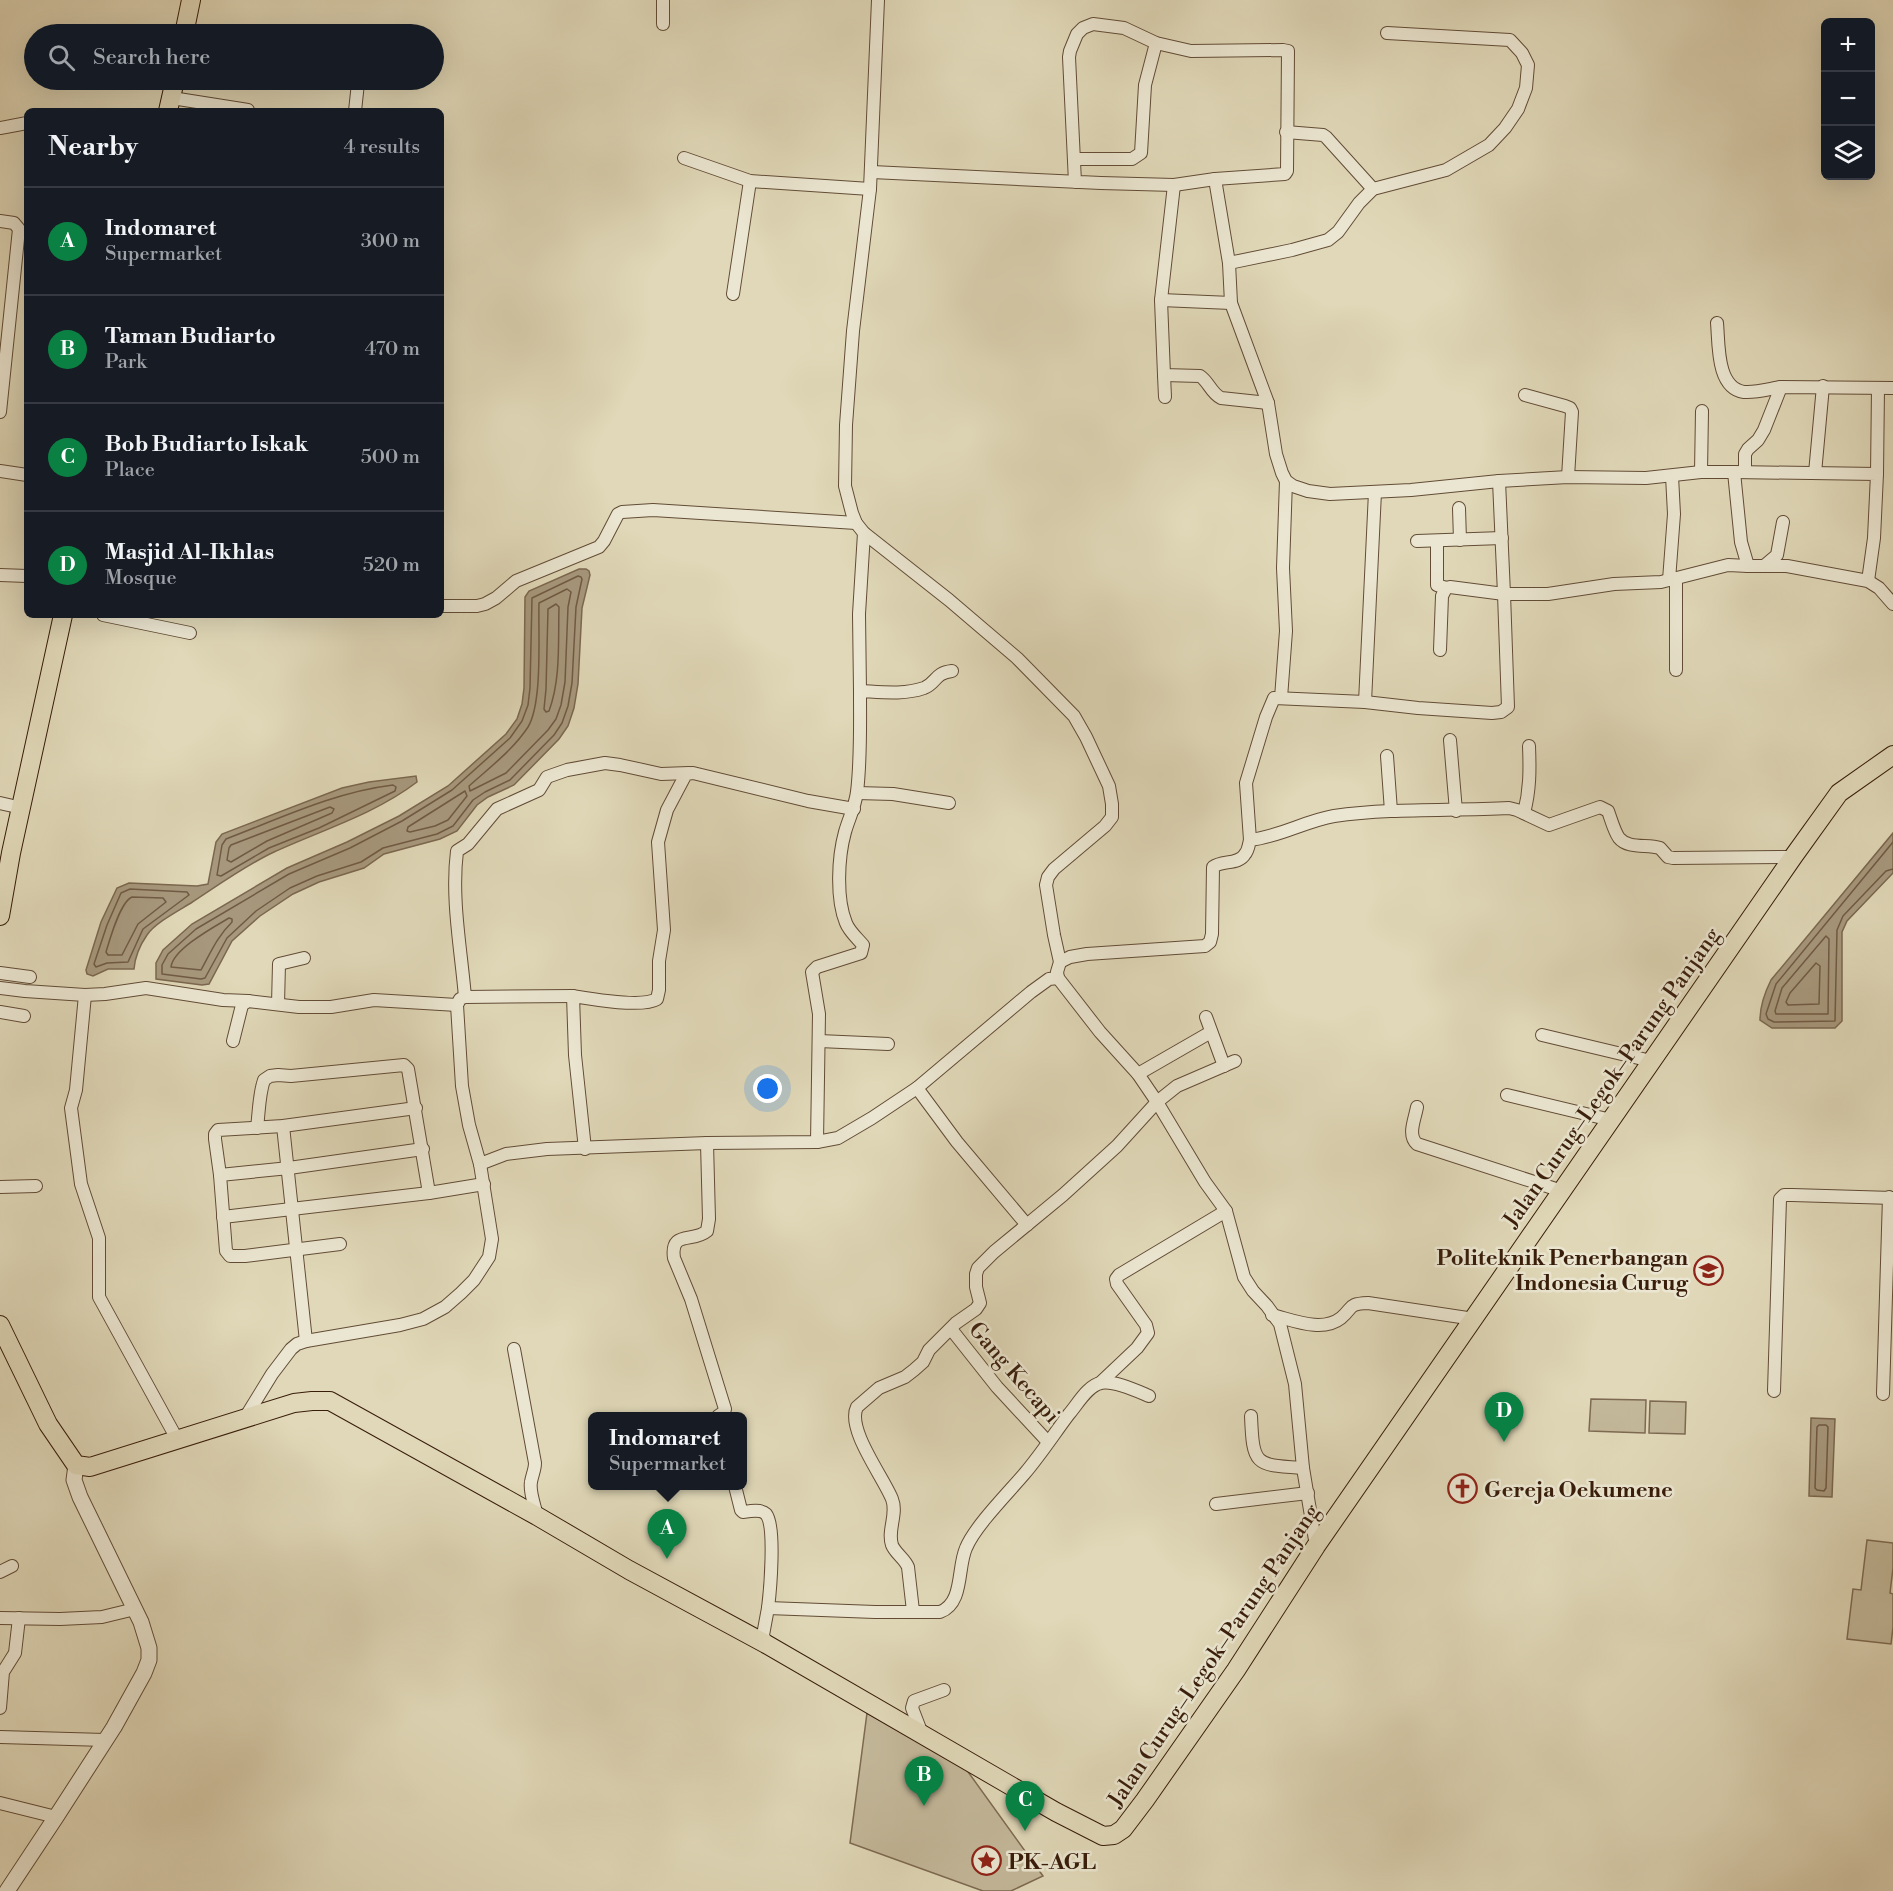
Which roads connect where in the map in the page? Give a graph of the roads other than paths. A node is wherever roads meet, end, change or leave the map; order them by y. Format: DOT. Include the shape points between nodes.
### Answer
graph roads {
  1 [pos="191,0"];
  2 [pos="663,0"];
  3 [pos="878,0"];
  4 [pos="186,24"];
  5 [pos="663,24"];
  6 [pos="1387,33"];
  7 [pos="1156,43"];
  8 [pos="357,90"];
  9 [pos="170,104"];
  10 [pos="222,108"];
  11 [pos="355,108"];
  12 [pos="24,124"];
  13 [pos="0,128"];
  14 [pos="1286,132"];
  15 [pos="684,158"];
  16 [pos="1074,159"];
  17 [pos="872,172"];
  18 [pos="1215,179"];
  19 [pos="750,181"];
  20 [pos="1075,182"];
  21 [pos="1174,185"];
  22 [pos="870,189"];
  23 [pos="1373,189"];
  24 [pos="0,221"];
  25 [pos="1229,263"];
  26 [pos="733,294"];
  27 [pos="1161,300"];
  28 [pos="1231,303"];
  29 [pos="1717,323"];
  30 [pos="1164,375"];
  31 [pos="1823,386"];
  32 [pos="1781,387"];
  33 [pos="1878,388"];
  34 [pos="1893,388"];
  35 [pos="1524,395"];
  36 [pos="1165,397"];
  37 [pos="1268,403"];
  38 [pos="1702,411"];
  39 [pos="0,412"];
  40 [pos="0,471"];
  41 [pos="1701,472"];
  42 [pos="1739,472"];
  43 [pos="1815,473"];
  44 [pos="1877,474"];
  45 [pos="24,475"];
  46 [pos="1568,477"];
  47 [pos="1672,477"];
  48 [pos="1286,481"];
  49 [pos="1498,481"];
  50 [pos="1375,492"];
  51 [pos="1459,508"];
  52 [pos="1783,522"];
  53 [pos="860,528"];
  54 [pos="1502,538"];
  55 [pos="1460,540"];
  56 [pos="1417,541"];
  57 [pos="1437,541"];
  58 [pos="1748,566"];
  59 [pos="1764,566"];
  60 [pos="0,575"];
  61 [pos="24,576"];
  62 [pos="1673,579"];
  63 [pos="1869,581"];
  64 [pos="1446,588"];
  65 [pos="1504,594"];
  66 [pos="1893,604"];
  67 [pos="444,606"];
  68 [pos="62,618"];
  69 [pos="118,618"];
  70 [pos="190,633"];
  71 [pos="1440,650"];
  72 [pos="1676,670"];
  73 [pos="952,671"];
  74 [pos="860,691"];
  75 [pos="1281,698"];
  76 [pos="1365,702"];
  77 [pos="1450,740"];
  78 [pos="1529,746"];
  79 [pos="1893,755"];
  80 [pos="1387,756"];
  81 [pos="689,773"];
  82 [pos="857,793"];
  83 [pos="0,803"];
  84 [pos="949,803"];
  85 [pos="22,807"];
  86 [pos="854,809"];
  87 [pos="1391,811"];
  88 [pos="1456,811"];
  89 [pos="1524,813"];
  90 [pos="1250,840"];
  91 [pos="6,853"];
  92 [pos="1793,856"];
  93 [pos="0,916"];
  94 [pos="304,958"];
  95 [pos="1060,962"];
  96 [pos="0,973"];
  97 [pos="30,977"];
  98 [pos="1058,978"];
  99 [pos="0,988"];
  100 [pos="86,995"];
  101 [pos="573,996"];
  102 [pos="248,1001"];
  103 [pos="461,1001"];
  104 [pos="278,1004"];
  105 [pos="0,1012"];
  106 [pos="24,1016"];
  107 [pos="1206,1017"];
  108 [pos="1211,1032"];
  109 [pos="1542,1035"];
  110 [pos="233,1041"];
  111 [pos="819,1041"];
  112 [pos="888,1044"];
  113 [pos="1651,1061"];
  114 [pos="1138,1074"];
  115 [pos="917,1088"];
  116 [pos="1507,1095"];
  117 [pos="1157,1102"];
  118 [pos="1418,1107"];
  119 [pos="416,1108"];
  120 [pos="1611,1120"];
  121 [pos="284,1126"];
  122 [pos="257,1128"];
  123 [pos="817,1142"];
  124 [pos="707,1143"];
  125 [pos="423,1149"];
  126 [pos="585,1149"];
  127 [pos="480,1164"];
  128 [pos="289,1168"];
  129 [pos="220,1175"];
  130 [pos="484,1184"];
  131 [pos="36,1186"];
  132 [pos="0,1187"];
  133 [pos="1562,1191"];
  134 [pos="429,1193"];
  135 [pos="1891,1198"];
  136 [pos="292,1209"];
  137 [pos="1227,1211"];
  138 [pos="223,1216"];
  139 [pos="1027,1225"];
  140 [pos="340,1244"];
  141 [pos="297,1250"];
  142 [pos="1272,1315"];
  143 [pos="1474,1319"];
  144 [pos="0,1325"];
  145 [pos="951,1329"];
  146 [pos="306,1341"];
  147 [pos="514,1349"];
  148 [pos="1100,1383"];
  149 [pos="1774,1391"];
  150 [pos="1883,1394"];
  151 [pos="1149,1396"];
  152 [pos="722,1412"];
  153 [pos="1251,1416"];
  154 [pos="244,1418"];
  155 [pos="177,1439"];
  156 [pos="1048,1442"];
  157 [pos="75,1465"];
  158 [pos="1303,1468"];
  159 [pos="736,1490"];
  160 [pos="1308,1493"];
  161 [pos="1216,1504"];
  162 [pos="537,1516"];
  163 [pos="1316,1546"];
  164 [pos="12,1566"];
  165 [pos="0,1572"];
  166 [pos="768,1608"];
  167 [pos="135,1609"];
  168 [pos="913,1611"];
  169 [pos="0,1618"];
  170 [pos="19,1618"];
  171 [pos="766,1644"];
  172 [pos="944,1690"];
  173 [pos="0,1708"];
  174 [pos="922,1736"];
  175 [pos="0,1737"];
  176 [pos="105,1740"];
  177 [pos="0,1803"];
  178 [pos="56,1817"];
  179 [pos="7,1891"];
  1 -- 4 [label="main road"];
  2 -- 5 [label="street"];
  3 -- 17 [label="street"];
  6 -- 23 [label="street" via="1510,40 1528,65 1527,80 1518,109 1489,145 1446,170"];
  7 -- 14 [label="street" via="1191,51 1286,50"];
  7 -- 16 [label="street" via="1145,85 1142,153 1132,159"];
  7 -- 16 [label="street" via="1113,25 1093,24 1077,34 1069,57"];
  8 -- 11 [label="street"];
  9 -- 10 [label="street"];
  12 -- 13 [label="street"];
  14 -- 18 [label="street" via="1285,174"];
  14 -- 23 [label="street" via="1328,138"];
  15 -- 19 [label="street"];
  16 -- 20 [label="street"];
  17 -- 20 [label="street"];
  17 -- 22 [label="street"];
  18 -- 21 [label="street"];
  18 -- 25 [label="street"];
  19 -- 22 [label="street"];
  19 -- 26 [label="street"];
  20 -- 21 [label="street"];
  21 -- 27 [label="street"];
  22 -- 53 [label="street" via="846,425 845,486"];
  23 -- 25 [label="street" via="1328,240"];
  24 -- 39 [label="street" via="19,229"];
  25 -- 28 [label="street"];
  27 -- 28 [label="street"];
  27 -- 30 [label="street"];
  28 -- 37 [label="street"];
  29 -- 32 [label="street" via="1721,369 1732,387 1748,392"];
  30 -- 36 [label="street"];
  30 -- 37 [label="street" via="1200,376 1221,398"];
  31 -- 32 [label="street"];
  31 -- 33 [label="street"];
  31 -- 43 [label="street"];
  32 -- 42 [label="street" via="1769,421 1748,448"];
  33 -- 34 [label="street"];
  33 -- 44 [label="street"];
  35 -- 46 [label="street" via="1570,408"];
  37 -- 48 [label="street" via="1276,454"];
  38 -- 41 [label="street"];
  40 -- 45 [label="street"];
  41 -- 42 [label="street"];
  41 -- 47 [label="street"];
  42 -- 43 [label="street"];
  42 -- 58 [label="street" via="1741,542"];
  43 -- 44 [label="street"];
  44 -- 63 [label="street"];
  46 -- 47 [label="street"];
  46 -- 49 [label="street"];
  47 -- 62 [label="street"];
  48 -- 50 [label="street" via="1319,493"];
  48 -- 75 [label="street" via="1286,631"];
  49 -- 50 [label="street"];
  49 -- 54 [label="street"];
  50 -- 76 [label="street"];
  51 -- 55 [label="street"];
  52 -- 59 [label="street" via="1777,555"];
  53 -- 67 [label="street" via="653,510 622,512 599,547 516,581 485,604"];
  53 -- 74 [label="street"];
  53 -- 95 [label="street" via="1017,658 1044,685 1074,716 1106,777 1112,818 1054,869 1046,885"];
  54 -- 55 [label="street"];
  54 -- 65 [label="street"];
  55 -- 57 [label="street"];
  56 -- 57 [label="street"];
  57 -- 64 [label="street" via="1437,585"];
  58 -- 59 [label="street"];
  58 -- 62 [label="street" via="1728,565"];
  59 -- 63 [label="street" via="1787,566"];
  60 -- 61 [label="street"];
  62 -- 65 [label="street" via="1548,594"];
  62 -- 72 [label="street"];
  63 -- 66 [label="street"];
  64 -- 65 [label="street"];
  64 -- 71 [label="street" via="1442,596"];
  65 -- 76 [label="street" via="1507,709 1492,713"];
  68 -- 85 [label="main road"];
  69 -- 70 [label="street"];
  73 -- 74 [label="street" via="938,674 924,688"];
  74 -- 82 [label="street"];
  75 -- 76 [label="street"];
  75 -- 90 [label="street" via="1272,702 1245,783"];
  77 -- 88 [label="street"];
  78 -- 89 [label="street" via="1529,794"];
  79 -- 92 [label="main road, Jalan Curug–Legok–Parung Panjang" via="1839,793"];
  80 -- 87 [label="street"];
  81 -- 86 [label="street"];
  81 -- 101 [label="street" via="667,810 658,842 664,930 657,999 609,1001"];
  81 -- 103 [label="street" via="661,774 605,763 587,766 547,777 539,790 497,808 468,844 457,851"];
  82 -- 84 [label="street"];
  82 -- 86 [label="street"];
  83 -- 85 [label="street"];
  85 -- 91 [label="main road"];
  86 -- 111 [label="street" via="840,862 841,892 846,924 863,948 813,972"];
  87 -- 88 [label="street"];
  87 -- 90 [label="street" via="1329,817"];
  88 -- 89 [label="street" via="1509,808"];
  89 -- 92 [label="street" via="1549,825 1593,808 1604,808 1622,840 1660,848 1673,858"];
  90 -- 95 [label="street" via="1241,859 1213,867 1212,934 1205,946 1088,954"];
  91 -- 93 [label="main road"];
  92 -- 113 [label="main road, Jalan Curug–Legok–Parung Panjang"];
  94 -- 104 [label="street" via="279,964"];
  95 -- 98 [label="street"];
  96 -- 97 [label="street"];
  98 -- 114 [label="street"];
  98 -- 115 [label="street" via="1049,979 1031,992"];
  99 -- 100 [label="street"];
  100 -- 102 [label="street" via="146,988"];
  100 -- 155 [label="street" via="71,1108 81,1184 99,1239 99,1298"];
  101 -- 103 [label="street"];
  101 -- 126 [label="street"];
  102 -- 104 [label="street"];
  102 -- 110 [label="street" via="242,1005"];
  103 -- 104 [label="street" via="374,1000 331,1007"];
  103 -- 127 [label="street" via="462,1086"];
  105 -- 106 [label="street"];
  107 -- 108 [label="street"];
  108 -- 114 [label="street"];
  108 -- 117 [label="street" via="1229,1063 1177,1086"];
  109 -- 113 [label="street"];
  111 -- 112 [label="street"];
  111 -- 123 [label="street"];
  113 -- 120 [label="main road, Jalan Curug–Legok–Parung Panjang"];
  114 -- 117 [label="street"];
  115 -- 123 [label="street" via="838,1138"];
  115 -- 139 [label="street"];
  116 -- 120 [label="street"];
  117 -- 137 [label="street"];
  117 -- 139 [label="street" via="1117,1146"];
  118 -- 133 [label="street" via="1411,1134 1414,1142"];
  119 -- 121 [label="street"];
  119 -- 122 [label="street" via="408,1069 402,1064 270,1076 261,1089"];
  119 -- 125 [label="street"];
  120 -- 133 [label="main road, Jalan Curug–Legok–Parung Panjang"];
  121 -- 122 [label="street"];
  121 -- 128 [label="street"];
  122 -- 129 [label="street" via="215,1134"];
  123 -- 124 [label="street"];
  124 -- 126 [label="street"];
  124 -- 152 [label="street" via="707,1231 680,1239 673,1250 725,1409"];
  125 -- 128 [label="street"];
  125 -- 134 [label="street"];
  126 -- 127 [label="street" via="506,1154"];
  127 -- 130 [label="street"];
  128 -- 129 [label="street"];
  128 -- 136 [label="street"];
  129 -- 138 [label="street"];
  130 -- 134 [label="street"];
  130 -- 146 [label="street" via="492,1251 461,1293 423,1319"];
  131 -- 132 [label="street"];
  133 -- 143 [label="main road, Jalan Curug–Legok–Parung Panjang"];
  134 -- 136 [label="street"];
  135 -- 149 [label="street" via="1784,1195 1780,1199"];
  135 -- 150 [label="street"];
  136 -- 138 [label="street"];
  136 -- 141 [label="street"];
  137 -- 142 [label="street" via="1244,1277"];
  137 -- 148 [label="street" via="1116,1279 1148,1333"];
  138 -- 141 [label="street" via="226,1251 230,1256"];
  139 -- 145 [label="street" via="978,1268 979,1306"];
  140 -- 141 [label="street"];
  141 -- 146 [label="street"];
  142 -- 143 [label="street" via="1318,1326 1340,1318 1353,1305 1368,1303"];
  142 -- 158 [label="street" via="1280,1324 1295,1384"];
  143 -- 163 [label="main road, Jalan Curug–Legok–Parung Panjang"];
  144 -- 157 [label="main road" via="48,1424"];
  145 -- 156 [label="street, Gang Kecapi"];
  145 -- 168 [label="street" via="914,1370 879,1388 855,1411 867,1455 894,1504 892,1546 908,1567"];
  146 -- 154 [label="street" via="291,1349"];
  147 -- 162 [label="street" via="535,1462 531,1487"];
  148 -- 151 [label="street" via="1129,1387"];
  148 -- 156 [label="street"];
  153 -- 158 [label="street" via="1252,1442 1260,1460 1269,1466"];
  154 -- 155 [label="main road, Jalan Curug–Legok–Parung Panjang"];
  154 -- 162 [label="main road, Jalan Curug–Legok–Parung Panjang" via="294,1403 330,1401"];
  155 -- 157 [label="main road, Jalan Curug–Legok–Parung Panjang" via="90,1467"];
  156 -- 168 [label="street" via="965,1549 954,1602 940,1612"];
  157 -- 167 [label="street" via="74,1480 80,1497"];
  158 -- 160 [label="street"];
  159 -- 166 [label="street" via="743,1512 761,1511 769,1521 772,1562"];
  160 -- 161 [label="street"];
  160 -- 163 [label="street"];
  162 -- 171 [label="main road, Jalan Curug–Legok–Parung Panjang"];
  163 -- 174 [label="main road, Jalan Curug–Legok–Parung Panjang" via="1171,1763 1123,1829 1114,1835 1103,1836 1056,1812"];
  164 -- 165 [label="street"];
  166 -- 168 [label="street"];
  166 -- 171 [label="street" via="763,1635"];
  167 -- 170 [label="street" via="102,1617"];
  167 -- 176 [label="street" via="146,1636 149,1660"];
  169 -- 170 [label="street"];
  170 -- 173 [label="street" via="15,1653 3,1672"];
  171 -- 174 [label="main road, Jalan Curug–Legok–Parung Panjang"];
  172 -- 174 [label="street" via="914,1701 912,1708"];
  175 -- 176 [label="street"];
  176 -- 178 [label="street"];
  177 -- 178 [label="street"];
  178 -- 179 [label="street"];
}
